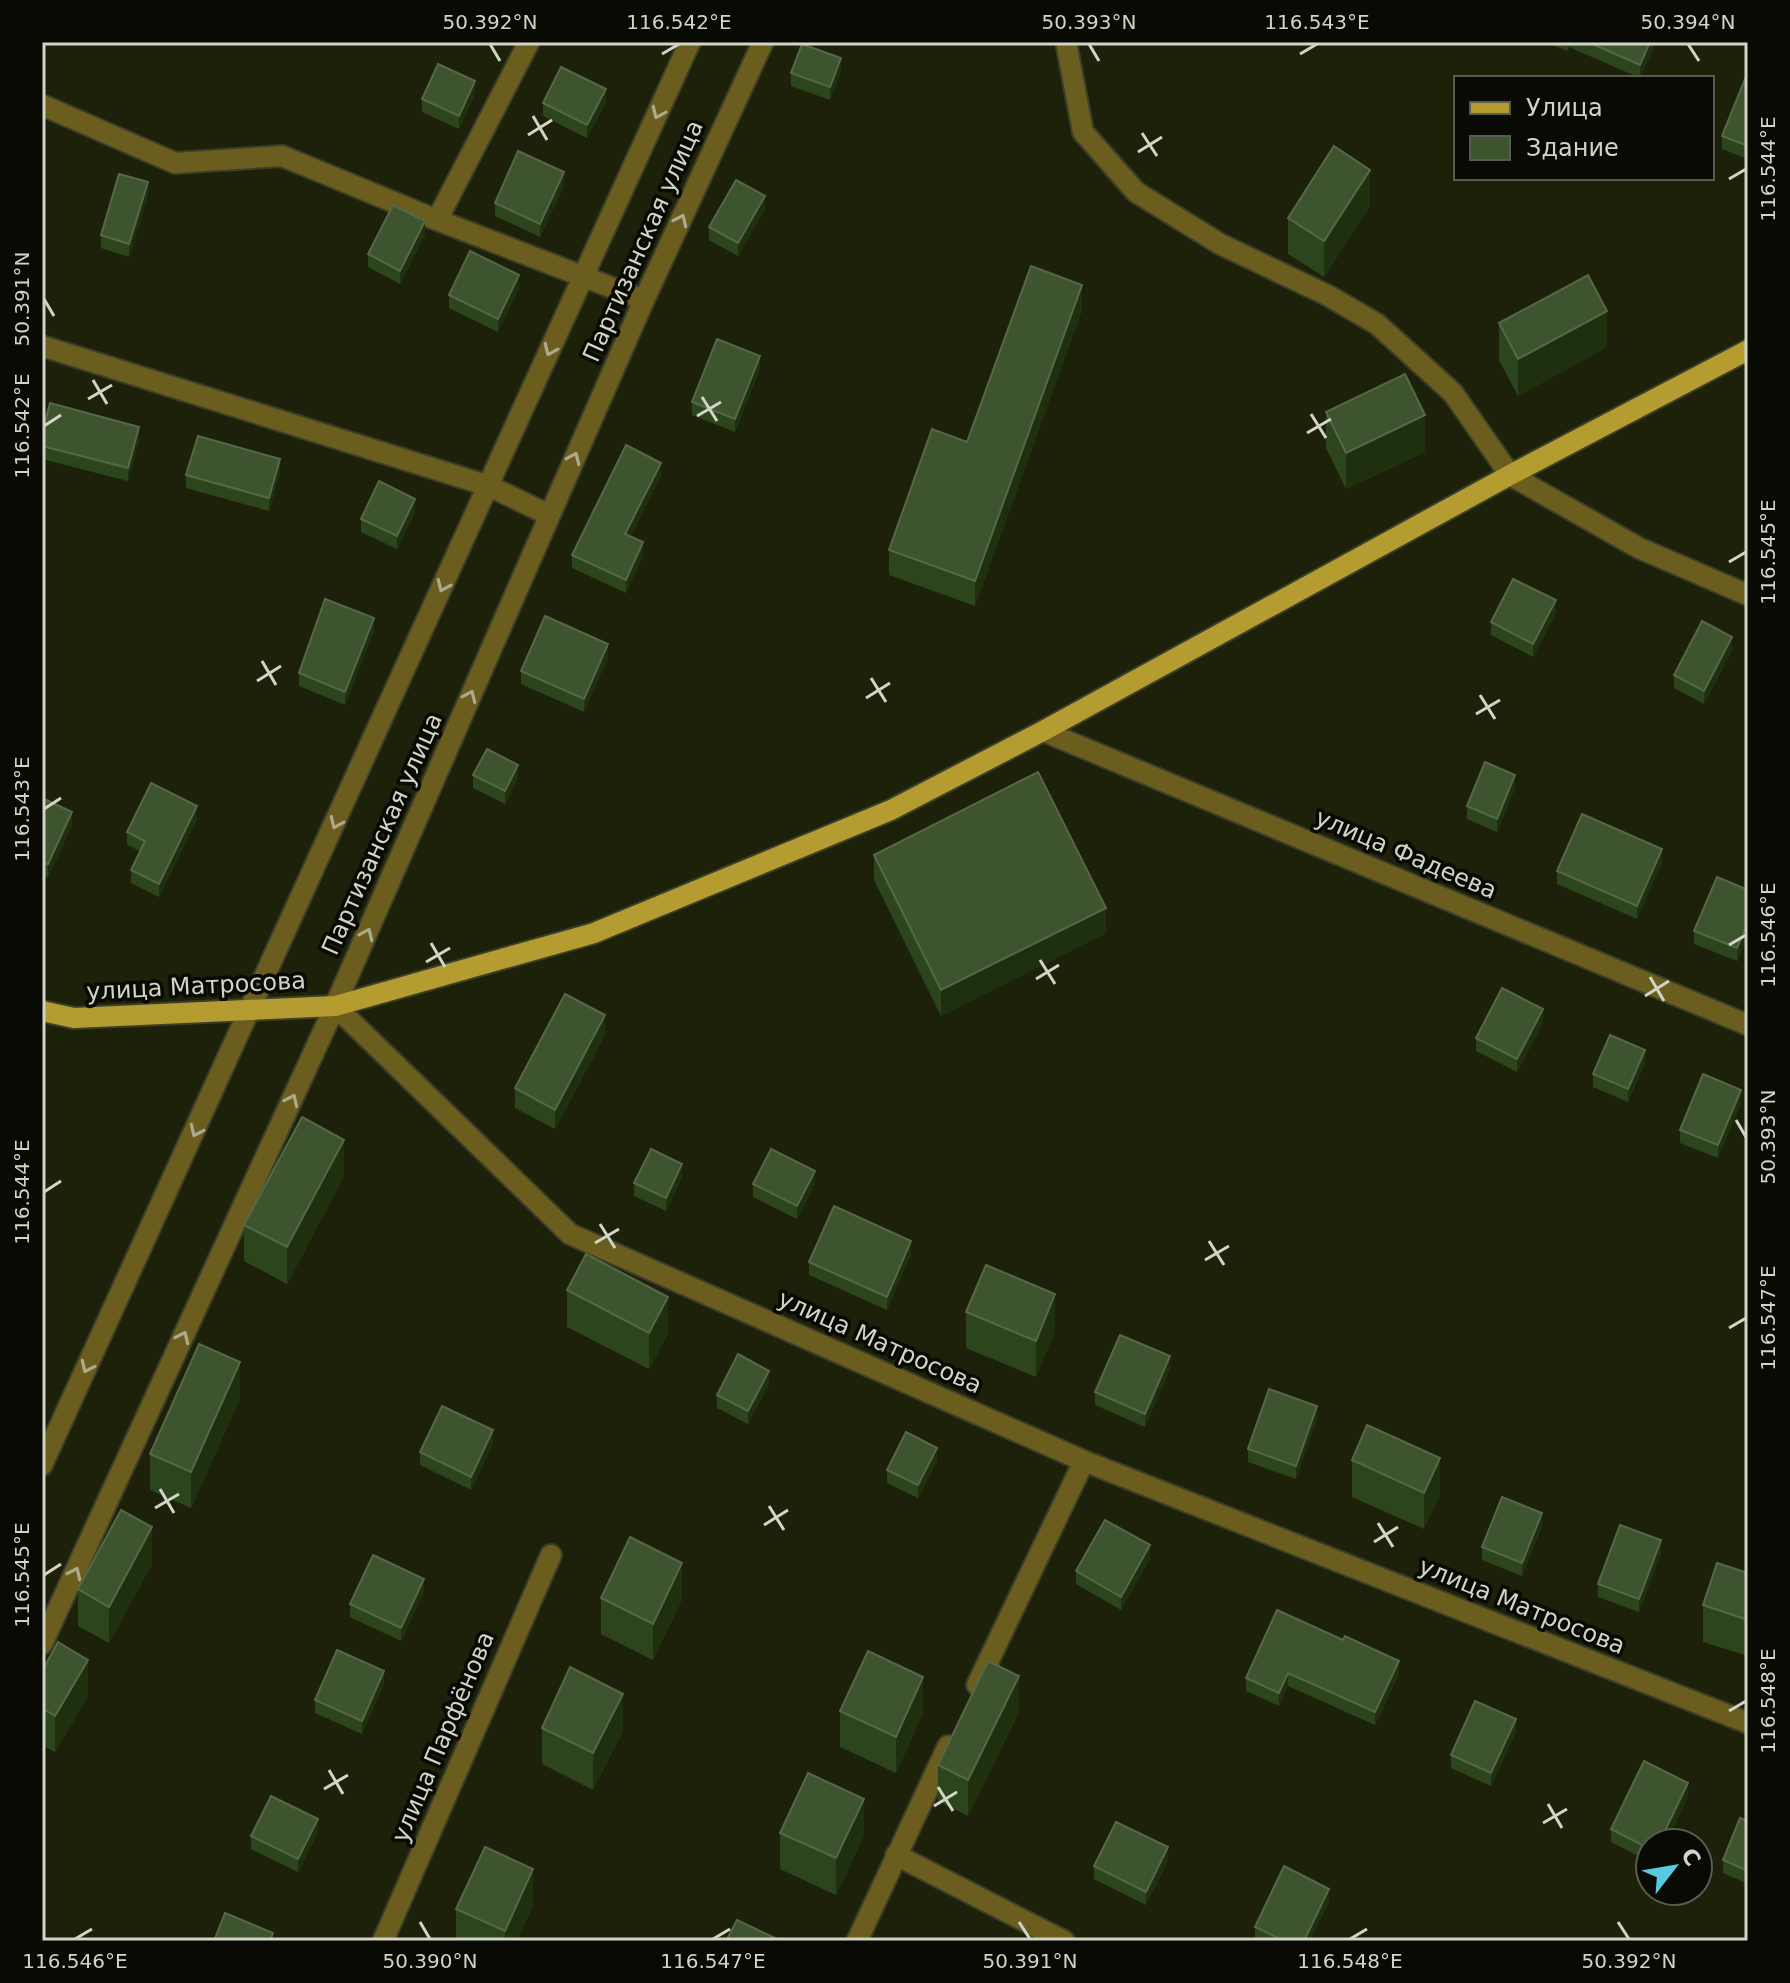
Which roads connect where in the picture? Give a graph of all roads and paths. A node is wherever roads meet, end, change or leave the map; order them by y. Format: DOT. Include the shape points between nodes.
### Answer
graph roads {
  1 [pos="529,42"];
  2 [pos="690,42"];
  3 [pos="763,42"];
  4 [pos="1066,42"];
  5 [pos="42,105"];
  6 [pos="437,220"];
  7 [pos="584,275"];
  8 [pos="644,300"];
  9 [pos="42,346"];
  10 [pos="1748,350"];
  11 [pos="1510,475"];
  12 [pos="489,486"];
  13 [pos="549,515"];
  14 [pos="1748,595"];
  15 [pos="1043,731"];
  16 [pos="335,1006"];
  17 [pos="251,1009"];
  18 [pos="42,1011"];
  19 [pos="1748,1025"];
  20 [pos="1084,1461"];
  21 [pos="42,1465"];
  22 [pos="551,1555"];
  23 [pos="42,1644"];
  24 [pos="970,1700"];
  25 [pos="1748,1723"];
  26 [pos="957,1728"];
  27 [pos="896,1855"];
  28 [pos="383,1941"];
  29 [pos="857,1941"];
  30 [pos="1064,1941"];
  1 -- 6 [label="street"];
  2 -- 7 [label="street, Партизанская улица, one-way"];
  8 -- 3 [label="street, Партизанская улица, one-way"];
  4 -- 11 [label="street" via="1083,132 1136,192 1220,244 1377,324 1453,393"];
  5 -- 6 [label="street" via="175,163 282,156"];
  6 -- 7 [label="street"];
  7 -- 8 [label="street"];
  7 -- 12 [label="street, Партизанская улица, one-way"];
  13 -- 8 [label="street, Партизанская улица, one-way"];
  9 -- 12 [label="street"];
  10 -- 11 [label="main road"];
  11 -- 14 [label="street" via="1639,548"];
  11 -- 15 [label="main road"];
  12 -- 13 [label="street"];
  12 -- 17 [label="street, Партизанская улица, one-way"];
  16 -- 13 [label="street, Партизанская улица, one-way"];
  15 -- 16 [label="main road" via="891,810 594,933"];
  15 -- 19 [label="street, улица Фадеева"];
  16 -- 17 [label="main road, улица Матросова"];
  16 -- 20 [label="street, улица Матросова" via="570,1234"];
  23 -- 16 [label="street, Партизанская улица, one-way"];
  17 -- 18 [label="main road, улица Матросова" via="74,1018"];
  17 -- 21 [label="street, Партизанская улица, one-way"];
  20 -- 24 [label="street"];
  20 -- 25 [label="street, улица Матросова"];
  22 -- 28 [label="street, улица Парфёнова"];
  26 -- 27 [label="street"];
  27 -- 29 [label="street"];
  27 -- 30 [label="street"];
}
